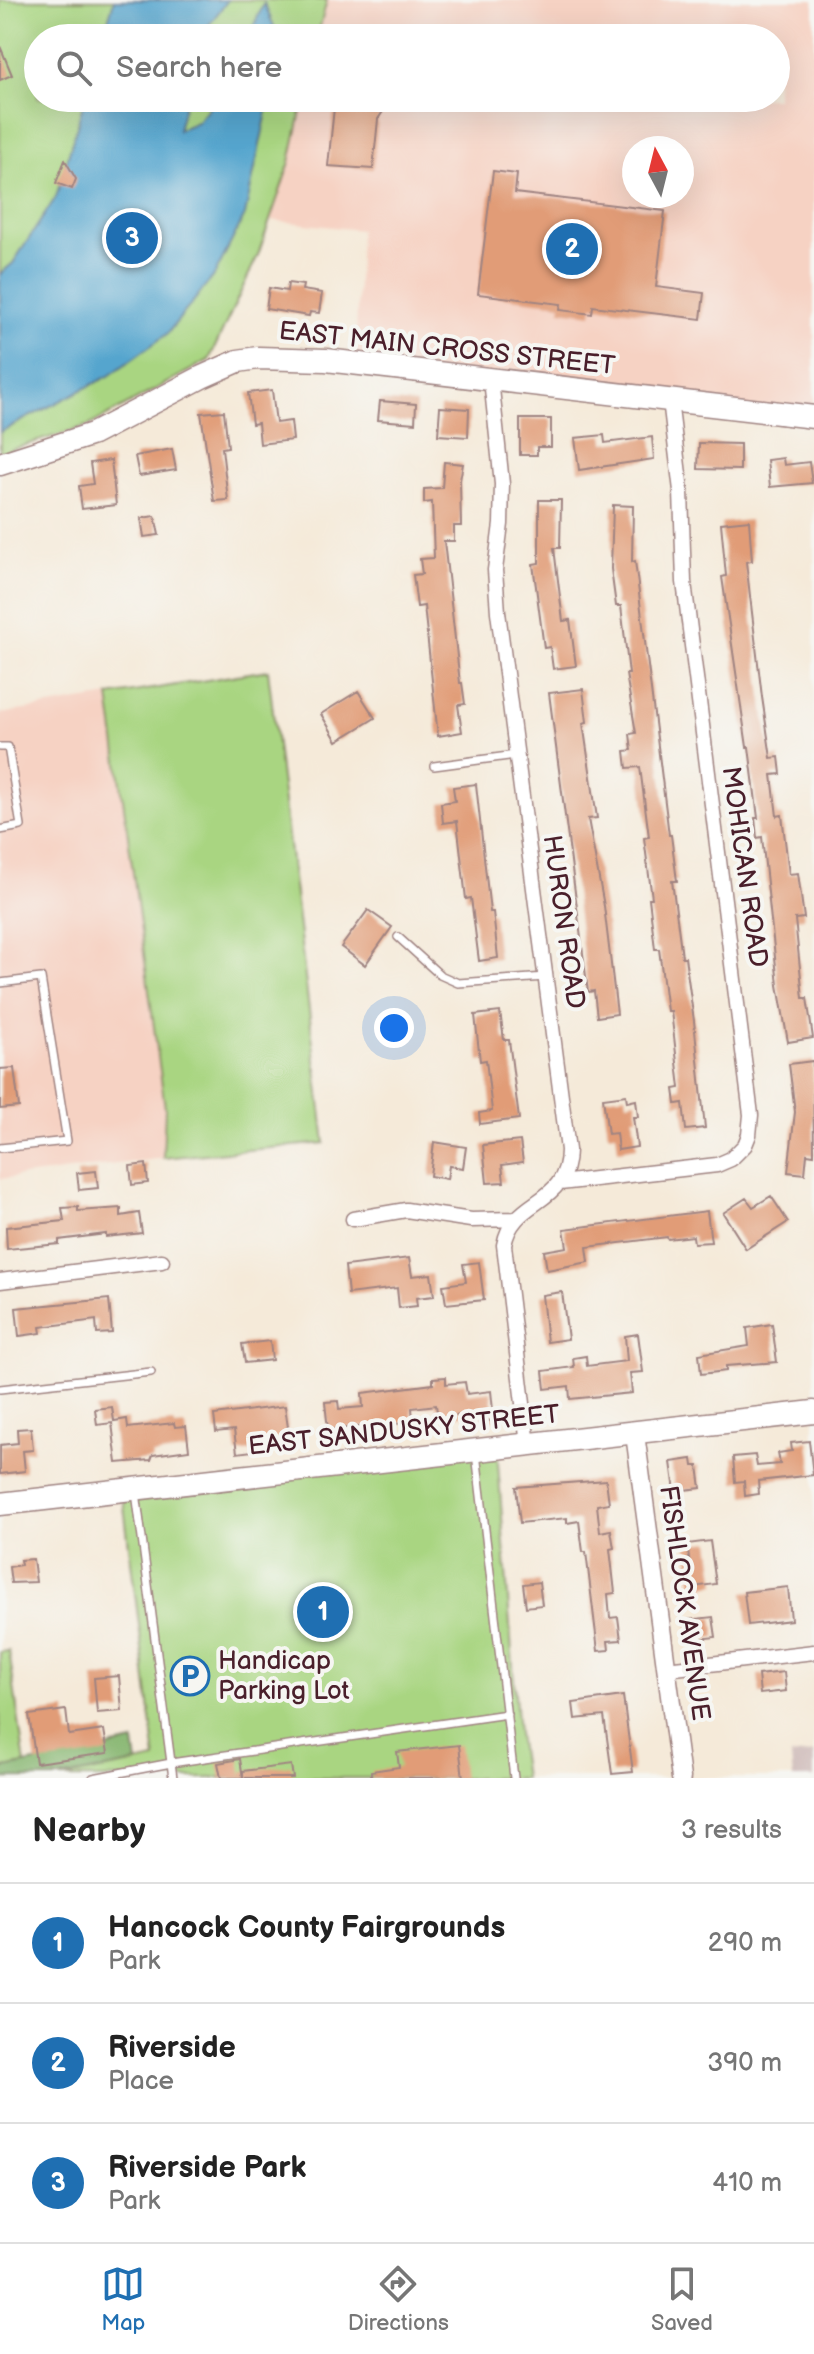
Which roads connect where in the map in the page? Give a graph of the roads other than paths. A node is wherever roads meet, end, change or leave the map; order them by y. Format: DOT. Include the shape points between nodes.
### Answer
graph roads {
  1 [pos="491,379"];
  2 [pos="670,400"];
  3 [pos="814,417"];
  4 [pos="0,464"];
  5 [pos="0,747"];
  6 [pos="516,755"];
  7 [pos="434,766"];
  8 [pos="0,830"];
  9 [pos="398,937"];
  10 [pos="546,977"];
  11 [pos="0,983"];
  12 [pos="0,1148"];
  13 [pos="560,1183"];
  14 [pos="353,1219"];
  15 [pos="514,1219"];
  16 [pos="162,1261"];
  17 [pos="0,1281"];
  18 [pos="151,1372"];
  19 [pos="0,1389"];
  20 [pos="814,1412"];
  21 [pos="635,1434"];
  22 [pos="528,1445"];
  23 [pos="476,1451"];
  24 [pos="136,1489"];
  25 [pos="0,1504"];
  26 [pos="814,1652"];
  27 [pos="666,1669"];
  28 [pos="507,1714"];
  29 [pos="171,1763"];
  30 [pos="120,1775"];
  31 [pos="93,1778"];
  32 [pos="173,1778"];
  33 [pos="514,1778"];
  34 [pos="681,1778"];
  1 -- 2 [label="main road, EAST MAIN CROSS STREET"];
  1 -- 4 [label="main road, EAST MAIN CROSS STREET" via="297,358 248,360 220,368 93,434"];
  1 -- 6 [label="street, HURON ROAD" via="502,484 495,570"];
  2 -- 3 [label="main road, EAST MAIN CROSS STREET"];
  2 -- 13 [label="street, MOHICAN ROAD" via="684,582 751,1125 739,1154 717,1165"];
  5 -- 8 [label="lane" via="8,747 21,826"];
  6 -- 7 [label="lane"];
  6 -- 10 [label="street, HURON ROAD"];
  9 -- 10 [label="lane" via="440,975 458,983"];
  10 -- 13 [label="street, HURON ROAD" via="568,1150"];
  11 -- 12 [label="lane" via="41,978 67,1141"];
  13 -- 15 [label="street"];
  14 -- 15 [label="street" via="406,1210 471,1220"];
  15 -- 22 [label="street" via="505,1236 505,1265"];
  16 -- 17 [label="street"];
  18 -- 19 [label="lane"];
  20 -- 21 [label="main road, EAST SANDUSKY STREET"];
  21 -- 22 [label="main road, EAST SANDUSKY STREET"];
  21 -- 27 [label="street, FISHLOCK AVENUE"];
  22 -- 23 [label="main road, EAST SANDUSKY STREET"];
  23 -- 24 [label="main road, EAST SANDUSKY STREET"];
  23 -- 28 [label="lane"];
  24 -- 25 [label="main road, EAST SANDUSKY STREET"];
  24 -- 29 [label="lane"];
  26 -- 27 [label="street"];
  27 -- 34 [label="street, FISHLOCK AVENUE"];
  28 -- 29 [label="lane"];
  28 -- 33 [label="lane"];
  29 -- 30 [label="lane"];
  29 -- 32 [label="lane"];
  30 -- 31 [label="lane"];
}
